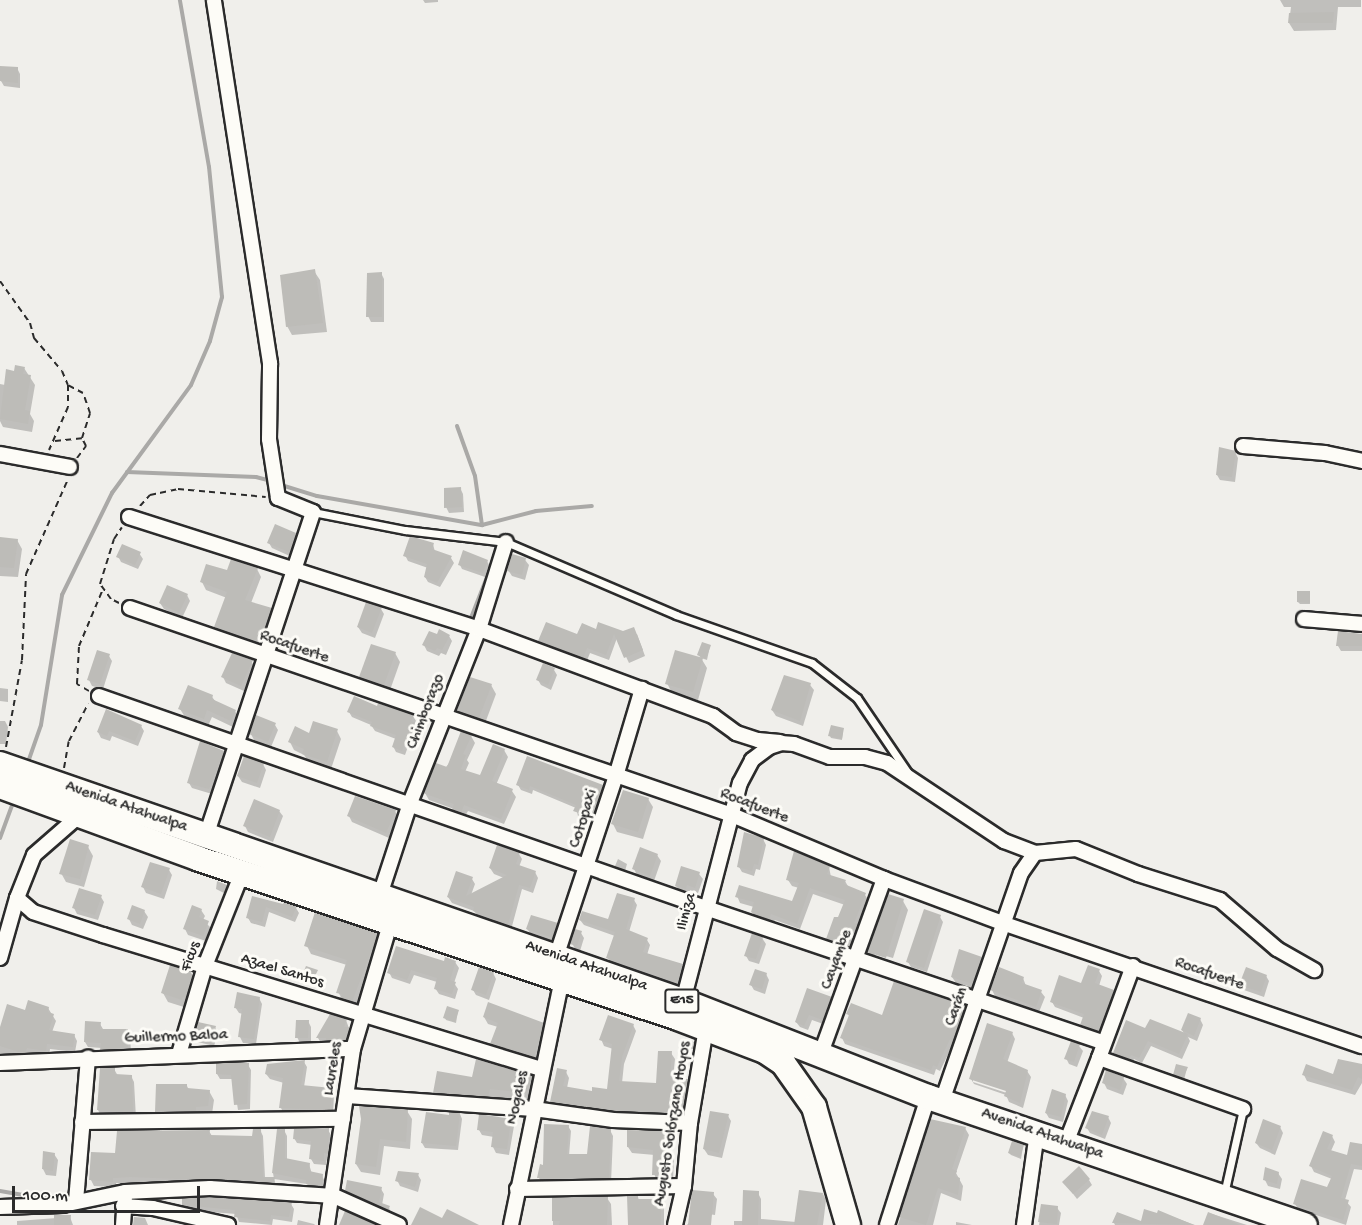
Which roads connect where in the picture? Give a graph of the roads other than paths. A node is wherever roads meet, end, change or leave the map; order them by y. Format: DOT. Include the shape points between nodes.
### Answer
graph roads {
  1 [pos="214,0"];
  2 [pos="1243,446"];
  3 [pos="0,454"];
  4 [pos="1362,461"];
  5 [pos="70,467"];
  6 [pos="313,512"];
  7 [pos="129,518"];
  8 [pos="507,542"];
  9 [pos="294,569"];
  10 [pos="130,608"];
  11 [pos="1304,619"];
  12 [pos="1362,624"];
  13 [pos="478,629"];
  14 [pos="266,656"];
  15 [pos="642,689"];
  16 [pos="97,695"];
  17 [pos="442,716"];
  18 [pos="237,743"];
  19 [pos="789,743"];
  20 [pos="3,770"];
  21 [pos="616,776"];
  22 [pos="910,776"];
  23 [pos="56,790"];
  24 [pos="410,803"];
  25 [pos="81,814"];
  26 [pos="732,815"];
  27 [pos="206,836"];
  28 [pos="1035,853"];
  29 [pos="588,865"];
  30 [pos="242,873"];
  31 [pos="884,879"];
  32 [pos="380,895"];
  33 [pos="17,898"];
  34 [pos="706,908"];
  35 [pos="391,921"];
  36 [pos="1005,924"];
  37 [pos="0,958"];
  38 [pos="856,959"];
  39 [pos="205,966"];
  40 [pos="1133,966"];
  41 [pos="559,968"];
  42 [pos="1314,970"];
  43 [pos="979,999"];
  44 [pos="680,1010"];
  45 [pos="362,1014"];
  46 [pos="706,1028"];
  47 [pos="1104,1043"];
  48 [pos="1362,1046"];
  49 [pos="352,1049"];
  50 [pos="821,1053"];
  51 [pos="179,1054"];
  52 [pos="88,1058"];
  53 [pos="1099,1058"];
  54 [pos="0,1064"];
  55 [pos="542,1068"];
  56 [pos="346,1096"];
  57 [pos="935,1099"];
  58 [pos="534,1109"];
  59 [pos="1243,1109"];
  60 [pos="343,1119"];
  61 [pos="82,1122"];
  62 [pos="690,1123"];
  63 [pos="1037,1133"];
  64 [pos="1066,1143"];
  65 [pos="684,1186"];
  66 [pos="517,1189"];
  67 [pos="125,1192"];
  68 [pos="334,1196"];
  69 [pos="1223,1197"];
  70 [pos="76,1201"];
  71 [pos="123,1206"];
  72 [pos="0,1207"];
  73 [pos="123,1225"];
  74 [pos="228,1225"];
  75 [pos="327,1225"];
  76 [pos="399,1225"];
  77 [pos="511,1225"];
  78 [pos="675,1225"];
  79 [pos="848,1225"];
  80 [pos="887,1225"];
  81 [pos="1024,1225"];
  82 [pos="1305,1225"];
  1 -- 6 [label="street" via="270,363 269,439 278,498"];
  2 -- 4 [label="street" via="1325,453"];
  3 -- 5 [label="street"];
  6 -- 8 [label="lane" via="405,530"];
  6 -- 9 [label="street"];
  7 -- 9 [label="street"];
  8 -- 13 [label="street, Chimborazo"];
  8 -- 22 [label="lane" via="676,615 812,663 857,698"];
  9 -- 13 [label="street"];
  9 -- 14 [label="street"];
  10 -- 14 [label="street, Rocafuerte"];
  11 -- 12 [label="street"];
  13 -- 15 [label="street"];
  13 -- 17 [label="street, Chimborazo"];
  14 -- 17 [label="street, Rocafuerte"];
  14 -- 18 [label="street"];
  15 -- 19 [label="street" via="713,716 736,733"];
  15 -- 21 [label="street, Cotopaxi"];
  16 -- 18 [label="street"];
  17 -- 21 [label="street, Rocafuerte"];
  17 -- 24 [label="street, Chimborazo"];
  18 -- 24 [label="street"];
  18 -- 27 [label="street"];
  19 -- 22 [label="street" via="830,757 882,761"];
  19 -- 26 [label="street, Iliniza" via="773,745 752,760 740,783"];
  20 -- 23 [label="highway, Avenida Atahualpa / E15"];
  21 -- 26 [label="street, Rocafuerte"];
  21 -- 29 [label="street, Cotopaxi"];
  22 -- 28 [label="street" via="1004,841"];
  23 -- 25 [label="highway, Avenida Atahualpa / E15"];
  23 -- 27 [label="highway, Avenida Atahualpa / E15"];
  24 -- 29 [label="street"];
  24 -- 32 [label="street, Chimborazo"];
  25 -- 30 [label="highway, Avenida Atahualpa / E15"];
  25 -- 33 [label="street" via="34,855"];
  26 -- 31 [label="street, Rocafuerte"];
  26 -- 34 [label="street, Iliniza"];
  27 -- 32 [label="highway, Avenida Atahualpa / E15"];
  28 -- 36 [label="street, Carán" via="1021,873"];
  28 -- 42 [label="street" via="1076,849 1220,900 1276,950"];
  29 -- 34 [label="street"];
  29 -- 41 [label="street, Cotopaxi"];
  30 -- 35 [label="highway, Avenida Atahualpa / E15"];
  30 -- 39 [label="street, Ficus"];
  31 -- 36 [label="street, Rocafuerte"];
  31 -- 38 [label="street, Cayambe"];
  32 -- 41 [label="highway, Avenida Atahualpa / E15"];
  33 -- 37 [label="street"];
  33 -- 39 [label="street, Azael Santos" via="33,912"];
  34 -- 38 [label="street"];
  34 -- 44 [label="street, Iliniza"];
  35 -- 41 [label="highway, Avenida Atahualpa / E15"];
  35 -- 45 [label="street, Laureles"];
  36 -- 40 [label="street, Rocafuerte"];
  36 -- 43 [label="street, Carán"];
  38 -- 43 [label="street"];
  38 -- 50 [label="street, Cayambe"];
  39 -- 45 [label="street, Azael Santos"];
  39 -- 51 [label="street, Ficus"];
  40 -- 47 [label="street"];
  40 -- 48 [label="street, Rocafuerte"];
  41 -- 44 [label="highway, Avenida Atahualpa / E15"];
  41 -- 55 [label="street, Nogales"];
  43 -- 47 [label="street"];
  43 -- 57 [label="street, Carán"];
  44 -- 46 [label="highway, Avenida Atahualpa / E15"];
  44 -- 50 [label="highway, Avenida Atahualpa / E15"];
  45 -- 49 [label="street, Laureles"];
  45 -- 55 [label="street, Azael Santos"];
  46 -- 62 [label="street, Augusto Solórzano Hoyos"];
  46 -- 79 [label="highway, Avenida Atahualpa / E15" via="765,1051 783,1063 814,1107"];
  47 -- 53 [label="street"];
  49 -- 51 [label="street, Guillermo Baloa"];
  49 -- 56 [label="street, Laureles"];
  50 -- 57 [label="highway, Avenida Atahualpa / E15"];
  51 -- 52 [label="street, Guillermo Baloa"];
  52 -- 54 [label="street, Guillermo Baloa"];
  52 -- 61 [label="street"];
  53 -- 59 [label="street"];
  53 -- 64 [label="street"];
  55 -- 58 [label="street, Nogales"];
  56 -- 58 [label="street"];
  56 -- 60 [label="street, Laureles"];
  57 -- 63 [label="highway, Avenida Atahualpa / E15"];
  57 -- 80 [label="street, Carán"];
  58 -- 62 [label="street" via="613,1120"];
  58 -- 66 [label="street, Nogales"];
  59 -- 69 [label="lane"];
  60 -- 61 [label="street"];
  60 -- 68 [label="street, Laureles"];
  61 -- 70 [label="street"];
  62 -- 65 [label="street, Augusto Solórzano Hoyos"];
  63 -- 64 [label="highway, Avenida Atahualpa / E15"];
  63 -- 81 [label="street"];
  64 -- 69 [label="highway, Avenida Atahualpa / E15"];
  65 -- 66 [label="street"];
  65 -- 78 [label="street, Augusto Solórzano Hoyos"];
  66 -- 77 [label="street, Nogales"];
  67 -- 68 [label="street" via="210,1188"];
  67 -- 70 [label="street"];
  67 -- 71 [label="street"];
  68 -- 75 [label="street, Laureles"];
  68 -- 76 [label="street"];
  69 -- 82 [label="highway, Avenida Atahualpa / E15"];
  70 -- 72 [label="street"];
  71 -- 73 [label="street"];
  71 -- 74 [label="street" via="153,1208"];
}
